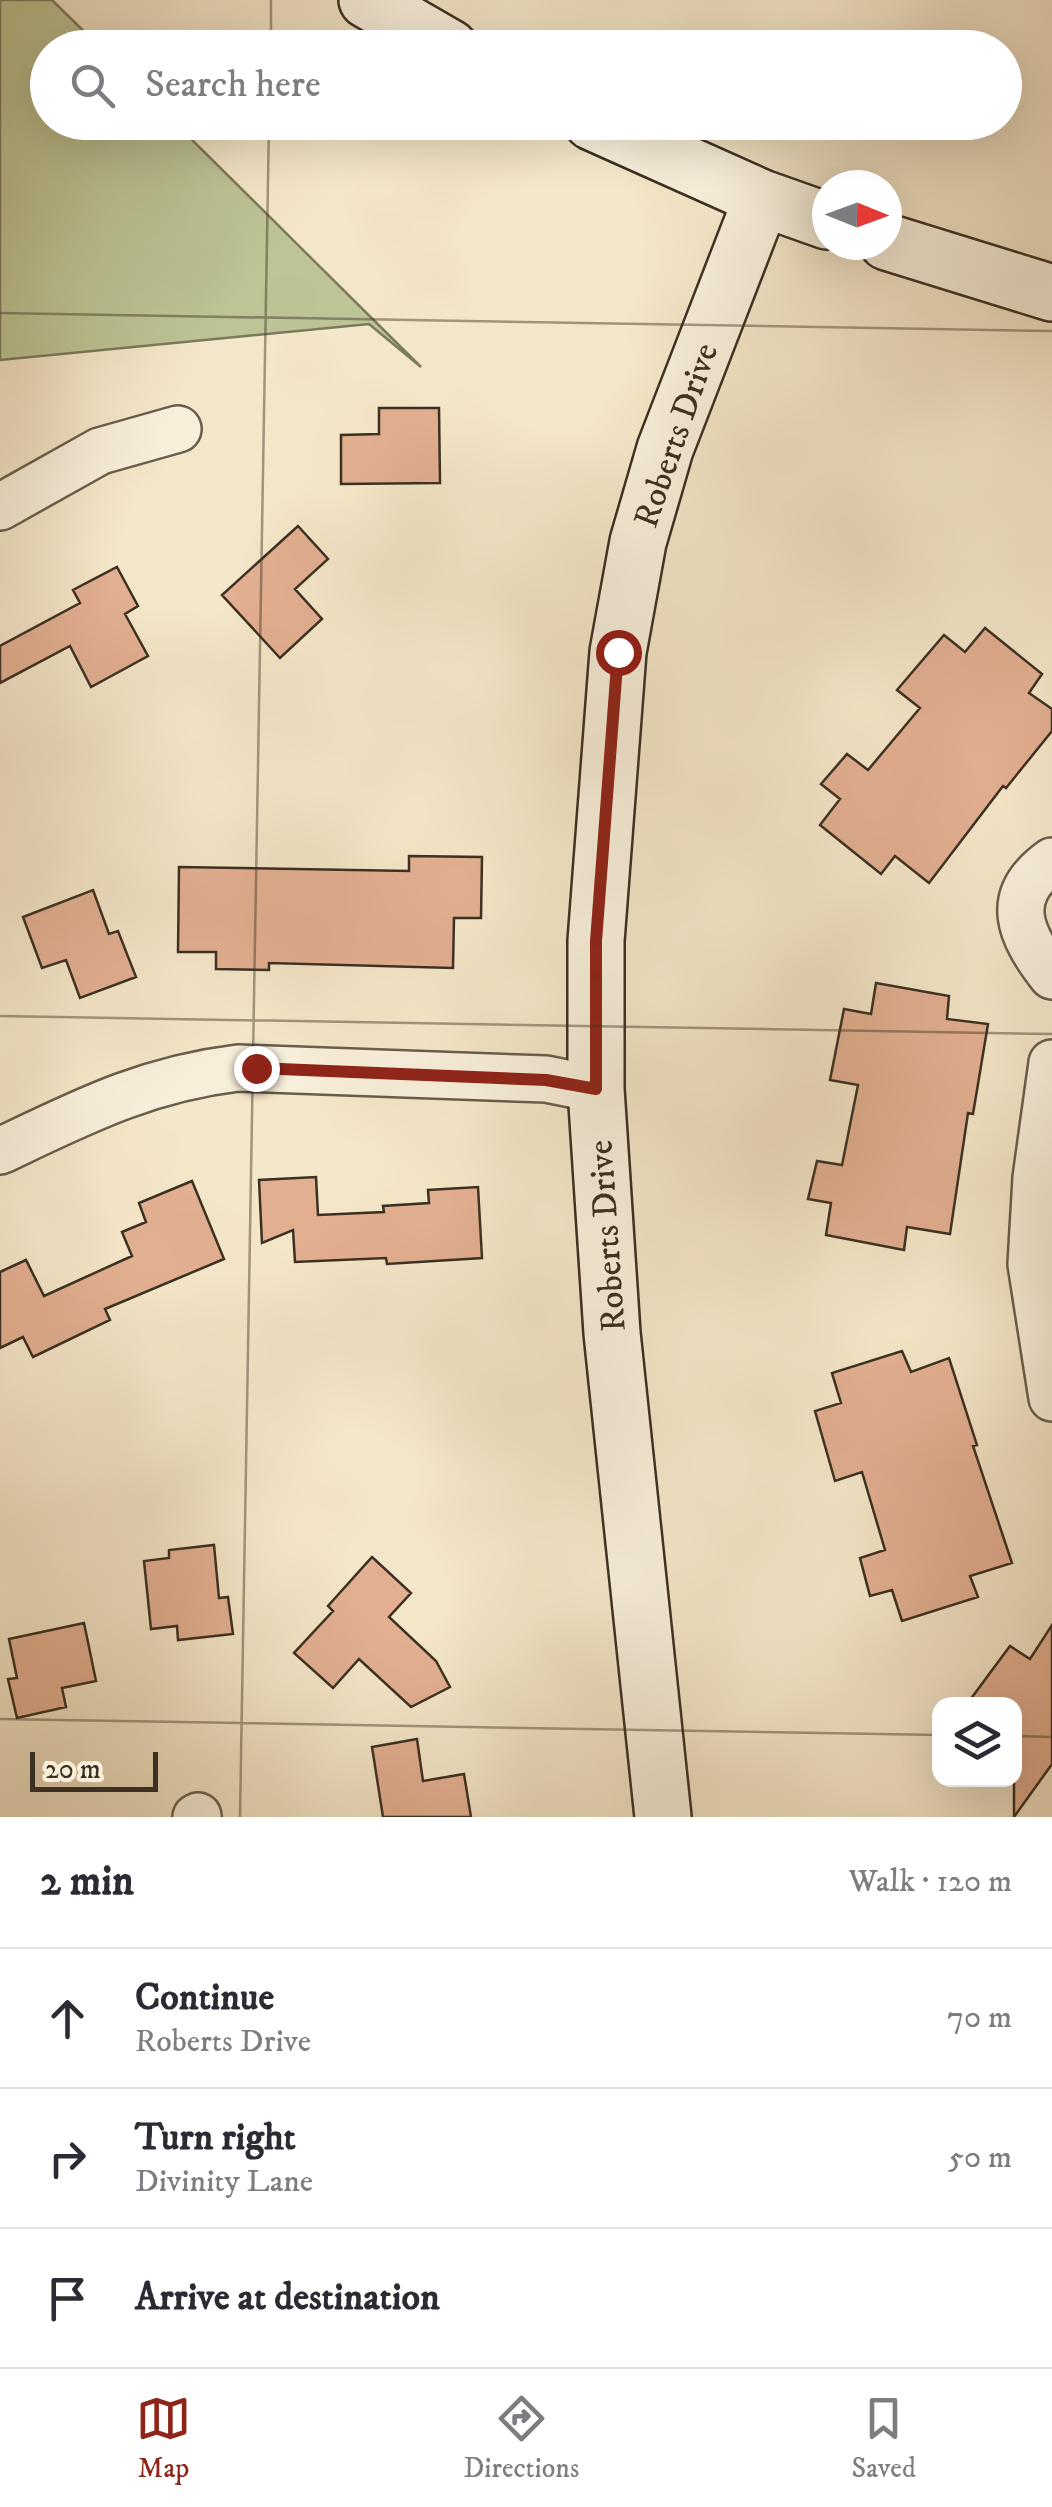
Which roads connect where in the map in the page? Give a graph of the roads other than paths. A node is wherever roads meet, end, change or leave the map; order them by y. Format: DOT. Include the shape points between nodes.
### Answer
graph roads {
  1 [pos="367,0"];
  2 [pos="419,30"];
  3 [pos="632,140"];
  4 [pos="762,198"];
  5 [pos="812,216"];
  6 [pos="902,247"];
  7 [pos="1052,293"];
  8 [pos="178,429"];
  9 [pos="0,507"];
  10 [pos="1052,861"];
  11 [pos="1052,976"];
  12 [pos="1052,1063"];
  13 [pos="596,1089"];
  14 [pos="0,1151"];
  15 [pos="1052,1398"];
  16 [pos="663,1817"];
  1 -- 2 [label="street"];
  3 -- 4 [label="street"];
  4 -- 5 [label="street"];
  4 -- 13 [label="street, Roberts Drive" via="665,449 638,542 618,652 597,921"];
  6 -- 7 [label="street"];
  8 -- 9 [label="street" via="100,451"];
  10 -- 11 [label="street" via="1022,896 1021,922 1030,948"];
  12 -- 15 [label="street" via="1031,1264"];
  13 -- 14 [label="street" via="546,1080 238,1068 147,1085"];
  13 -- 16 [label="street, Roberts Drive" via="612,1333"];
}
